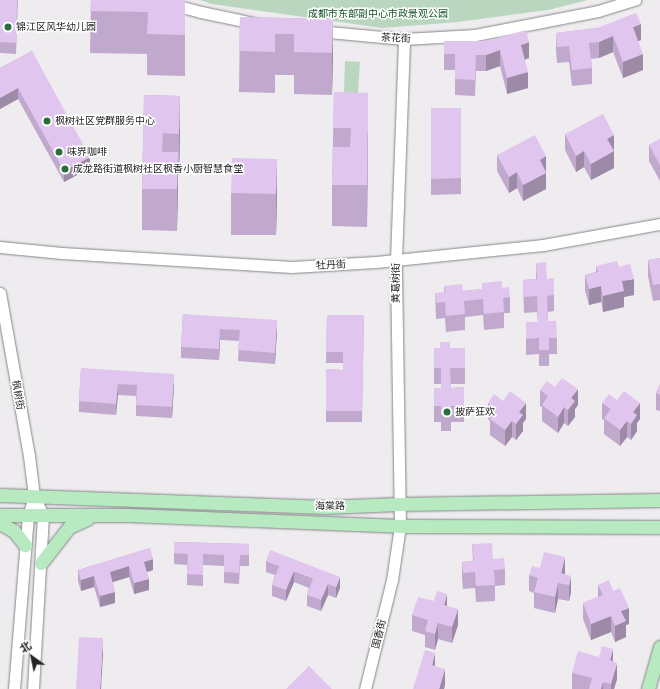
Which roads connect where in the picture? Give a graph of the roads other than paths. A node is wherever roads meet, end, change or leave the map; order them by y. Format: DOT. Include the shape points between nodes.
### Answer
graph roads {
  1 [pos="156,0"];
  2 [pos="634,0"];
  3 [pos="261,24"];
  4 [pos="309,30"];
  5 [pos="404,39"];
  6 [pos="660,224"];
  7 [pos="0,247"];
  8 [pos="396,260"];
  9 [pos="0,293"];
  10 [pos="0,495"];
  11 [pos="34,496"];
  12 [pos="660,500"];
  13 [pos="399,504"];
  14 [pos="0,515"];
  15 [pos="43,515"];
  16 [pos="28,516"];
  17 [pos="102,516"];
  18 [pos="0,522"];
  19 [pos="400,526"];
  20 [pos="660,527"];
  21 [pos="25,545"];
  22 [pos="41,563"];
  23 [pos="660,647"];
  24 [pos="14,689"];
  25 [pos="32,689"];
  26 [pos="365,689"];
  27 [pos="648,689"];
  1 -- 3 [label="street"];
  2 -- 5 [label="street, 茶花街" via="598,11 475,35"];
  4 -- 5 [label="street, 茶花街"];
  5 -- 8 [label="street, 黄葛树街"];
  6 -- 8 [label="street, 牡丹街" via="543,246"];
  7 -- 8 [label="street, 牡丹街" via="292,266"];
  8 -- 13 [label="street, 黄葛树街"];
  9 -- 11 [label="street, 枫树街"];
  10 -- 11 [label="main road, 海棠路"];
  11 -- 13 [label="main road, 海棠路" via="255,506"];
  11 -- 15 [label="street, 枫树街"];
  11 -- 16 [label="street, 枫树街"];
  12 -- 13 [label="main road, 海棠路"];
  13 -- 19 [label="street, 黄葛树街"];
  14 -- 16 [label="main road, 海棠路"];
  15 -- 16 [label="main road, 海棠路"];
  15 -- 17 [label="main road, 海棠路"];
  15 -- 22 [label="street, 枫树街"];
  16 -- 21 [label="street, 枫树街"];
  17 -- 19 [label="main road, 海棠路"];
  17 -- 22 [label="main road" via="77,522 69,527"];
  18 -- 21 [label="main road" via="14,531"];
  19 -- 20 [label="main road, 海棠路"];
  19 -- 26 [label="street, 国香街" via="392,580"];
  21 -- 24 [label="street, 枫树街"];
  22 -- 25 [label="street, 枫树街"];
  23 -- 27 [label="main road"];
}
